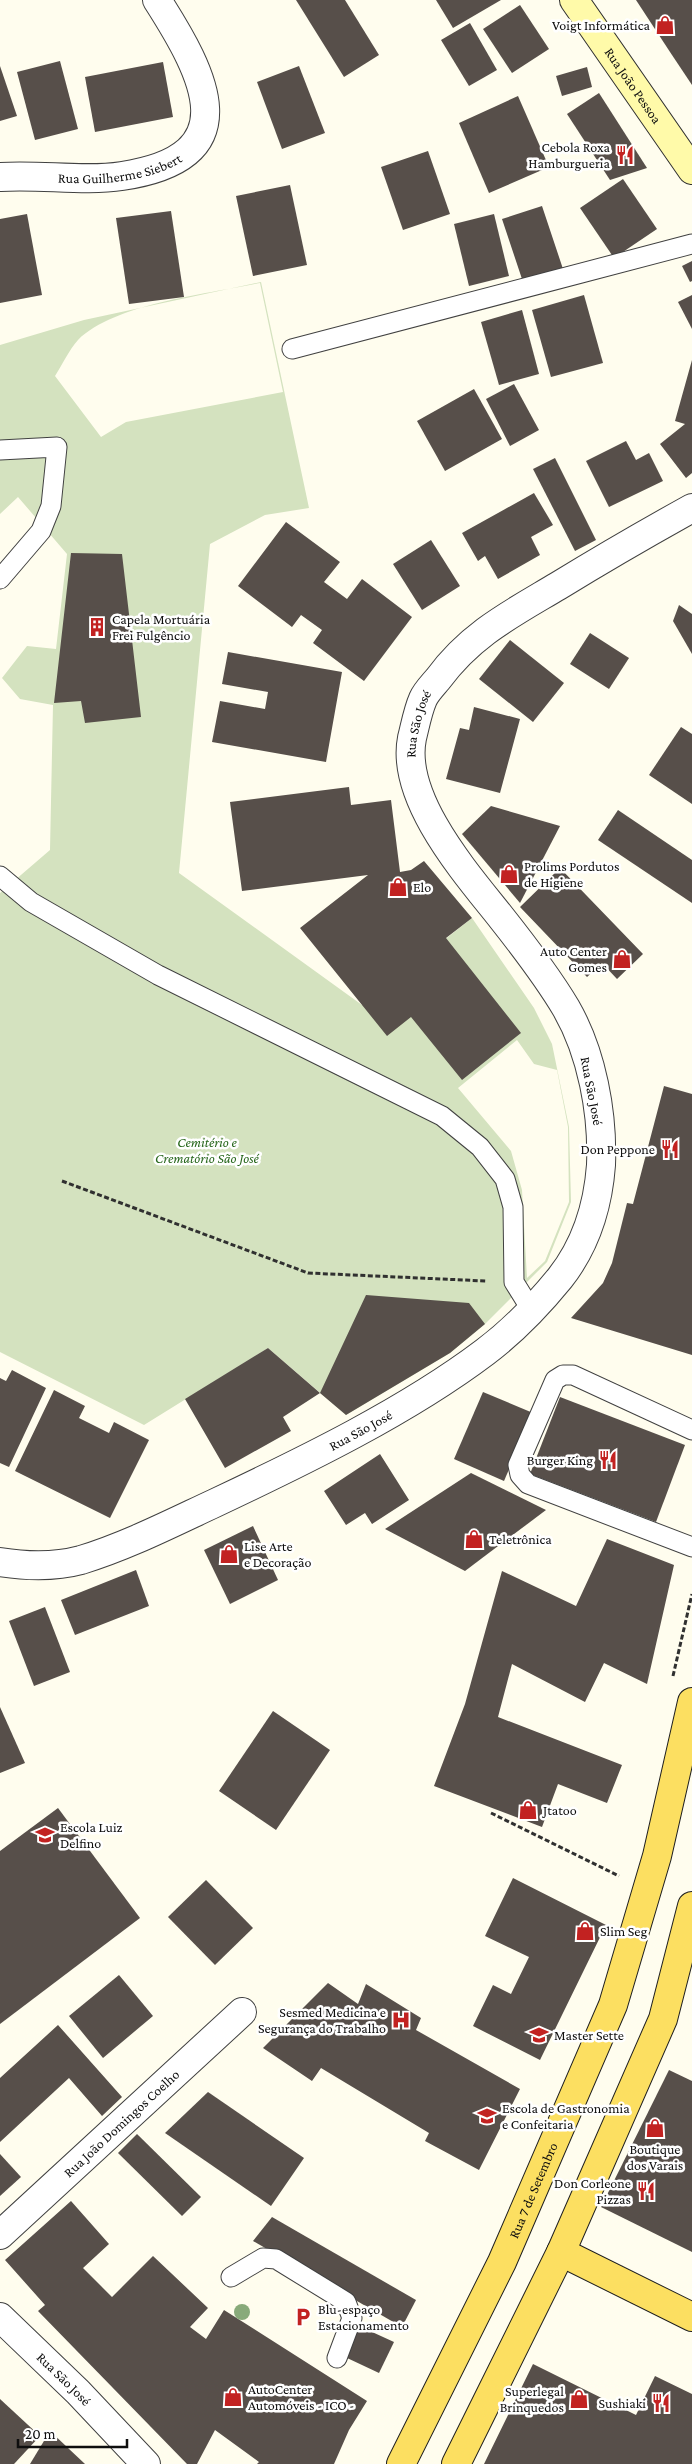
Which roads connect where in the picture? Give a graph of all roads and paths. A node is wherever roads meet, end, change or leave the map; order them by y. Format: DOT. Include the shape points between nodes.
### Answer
graph roads {
  1 [pos="157,0"];
  2 [pos="574,0"];
  3 [pos="692,170"];
  4 [pos="0,177"];
  5 [pos="692,244"];
  6 [pos="292,349"];
  7 [pos="0,450"];
  8 [pos="692,508"];
  9 [pos="0,579"];
  10 [pos="0,876"];
  11 [pos="62,1181"];
  12 [pos="514,1282"];
  13 [pos="532,1311"];
  14 [pos="692,1430"];
  15 [pos="692,1547"];
  16 [pos="0,1562"];
  17 [pos="692,1594"];
  18 [pos="672,1680"];
  19 [pos="692,1702"];
  20 [pos="491,1813"];
  21 [pos="626,1879"];
  22 [pos="692,1906"];
  23 [pos="242,2012"];
  24 [pos="0,2235"];
  25 [pos="561,2252"];
  26 [pos="231,2277"];
  27 [pos="0,2317"];
  28 [pos="692,2317"];
  29 [pos="337,2358"];
  30 [pos="146,2464"];
  31 [pos="401,2464"];
  32 [pos="456,2464"];
  1 -- 4 [label="street, Rua Guilherme Siebert" via="182,40 203,88 206,123 192,150 165,166 121,176"];
  2 -- 3 [label="main road, Rua João Pessoa"];
  5 -- 6 [label="lane"];
  7 -- 9 [label="lane" via="57,447 51,506 41,531"];
  8 -- 13 [label="street, Rua São José" via="480,633 452,660 423,699 411,742 412,766 425,809 448,850 567,1009 589,1067 600,1116 601,1166 592,1225 563,1274"];
  10 -- 12 [label="lane" via="31,902 158,975 442,1116 480,1147 505,1178 513,1207"];
  11 -- 12 [label="path" via="308,1273"];
  12 -- 13 [label="lane"];
  13 -- 16 [label="street, Rua São José" via="490,1349 459,1371 380,1418 263,1480 149,1534 77,1561 24,1566"];
  14 -- 15 [label="lane" via="573,1375 563,1375 555,1380 518,1465 520,1475 528,1484"];
  17 -- 18 [label="path"];
  19 -- 31 [label="main road, Rua 7 de Setembro" via="657,1856 613,2005 502,2262"];
  20 -- 21 [label="path"];
  22 -- 25 [label="main road" via="663,2019"];
  23 -- 24 [label="street, Rua João Domingos Coelho"];
  25 -- 28 [label="main road"];
  25 -- 32 [label="main road"];
  26 -- 29 [label="lane" via="263,2258 276,2259 346,2302 352,2318"];
  27 -- 30 [label="street, Rua São José"];
}
